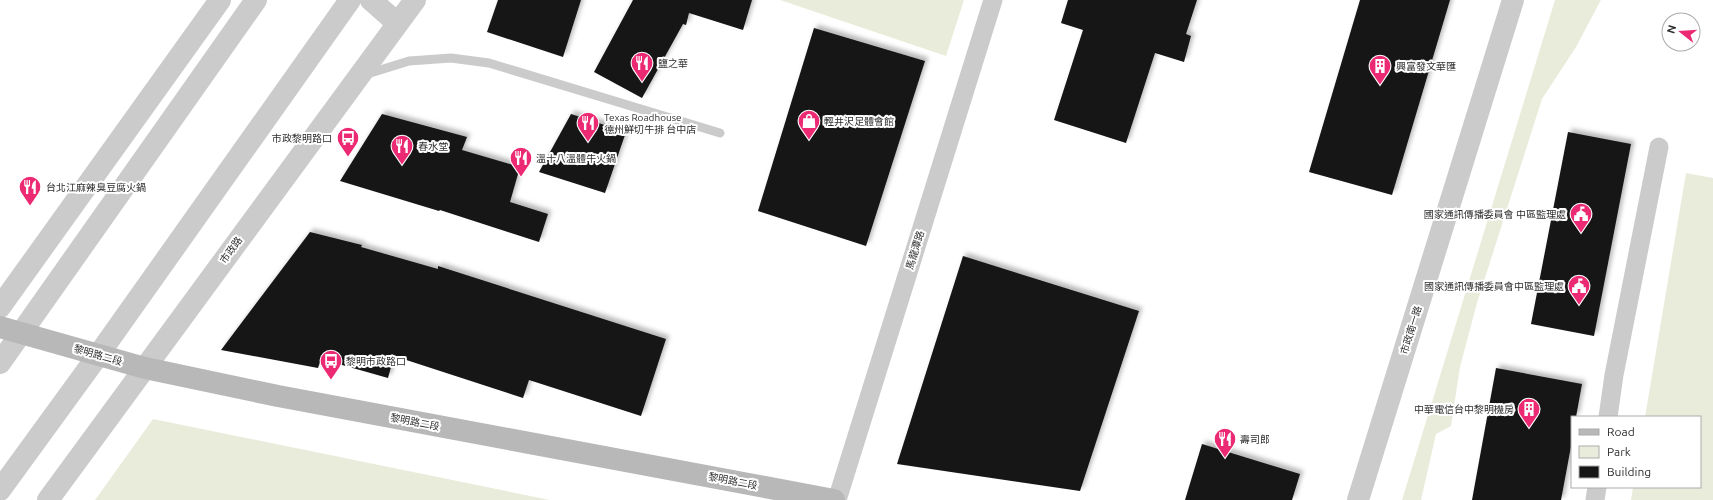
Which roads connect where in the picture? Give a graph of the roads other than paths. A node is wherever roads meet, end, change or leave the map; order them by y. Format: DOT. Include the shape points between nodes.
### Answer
graph roads {
  1 [pos="220,0"];
  2 [pos="256,0"];
  3 [pos="350,0"];
  4 [pos="371,0"];
  5 [pos="415,0"];
  6 [pos="993,0"];
  7 [pos="1513,0"];
  8 [pos="398,23"];
  9 [pos="357,78"];
  10 [pos="720,133"];
  11 [pos="1658,147"];
  12 [pos="0,307"];
  13 [pos="0,327"];
  14 [pos="22,333"];
  15 [pos="99,354"];
  16 [pos="0,363"];
  17 [pos="145,368"];
  18 [pos="1608,416"];
  19 [pos="1597,488"];
  20 [pos="0,490"];
  21 [pos="48,500"];
  22 [pos="834,500"];
  23 [pos="837,500"];
  24 [pos="1358,500"];
  25 [pos="1595,500"];
  1 -- 12 [label="street"];
  2 -- 14 [label="street"];
  3 -- 15 [label="street"];
  4 -- 8 [label="street"];
  5 -- 8 [label="street, 市政路"];
  6 -- 23 [label="street, 馬龍潭路"];
  7 -- 24 [label="street, 市政南一路"];
  8 -- 9 [label="street, 市政路"];
  9 -- 10 [label="lane" via="409,61 451,58 489,63"];
  9 -- 17 [label="street, 市政路"];
  11 -- 18 [label="street"];
  13 -- 14 [label="main road, 黎明路二段"];
  14 -- 15 [label="main road, 黎明路二段"];
  14 -- 16 [label="street"];
  15 -- 17 [label="main road, 黎明路二段"];
  15 -- 20 [label="street"];
  17 -- 21 [label="street, 市政路"];
  17 -- 22 [label="main road, 黎明路二段" via="278,396"];
  19 -- 25 [label="street"];
}
